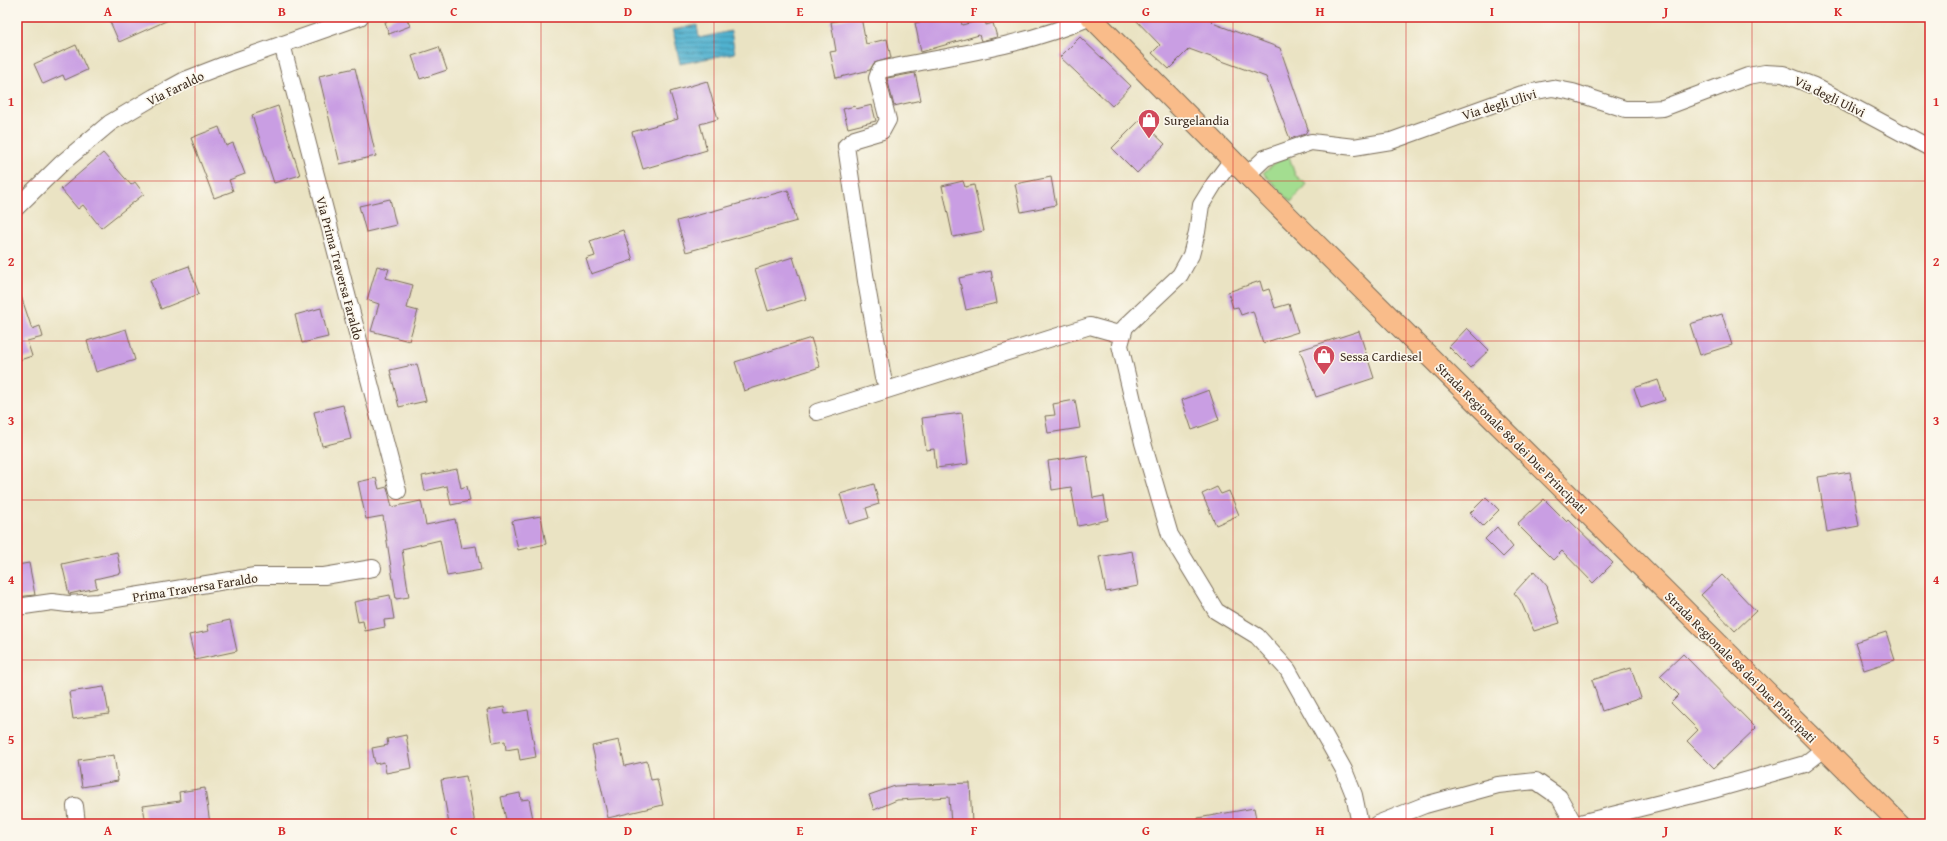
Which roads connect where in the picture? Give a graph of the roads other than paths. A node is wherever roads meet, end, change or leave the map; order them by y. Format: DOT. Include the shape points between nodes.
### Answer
graph roads {
  1 [pos="360,17"];
  2 [pos="1091,17"];
  3 [pos="282,44"];
  4 [pos="1930,148"];
  5 [pos="1232,160"];
  6 [pos="1247,175"];
  7 [pos="17,207"];
  8 [pos="1122,335"];
  9 [pos="883,378"];
  10 [pos="817,412"];
  11 [pos="398,491"];
  12 [pos="373,568"];
  13 [pos="17,607"];
  14 [pos="1824,749"];
  15 [pos="1425,805"];
  16 [pos="75,806"];
  17 [pos="77,824"];
  18 [pos="1371,824"];
  19 [pos="1398,824"];
  20 [pos="1575,824"];
  21 [pos="1900,824"];
  1 -- 3 [label="street, Via Faraldo"];
  2 -- 5 [label="main road, Strada Regionale 88 dei Due Principati"];
  2 -- 9 [label="street" via="1060,31 1006,45 880,70 877,78 888,120 882,131 855,139 846,146"];
  3 -- 7 [label="street, Via Faraldo" via="185,80 110,123 61,164"];
  3 -- 11 [label="street, Via Prima Traversa Faraldo"];
  4 -- 6 [label="street, Via degli Ulivi" via="1814,86 1783,74 1765,73 1727,83 1663,108 1626,108 1579,93 1552,88 1530,93 1391,141 1354,147 1311,142 1265,158"];
  5 -- 6 [label="main road, Strada Regionale 88 dei Due Principati"];
  5 -- 8 [label="street" via="1201,205 1191,255 1180,275 1125,327"];
  6 -- 14 [label="main road, Strada Regionale 88 dei Due Principati"];
  8 -- 10 [label="street" via="1090,326"];
  8 -- 18 [label="street" via="1120,345 1143,443 1170,535 1216,611 1257,636 1288,670"];
  12 -- 13 [label="street, Prima Traversa Faraldo" via="324,576 255,576 98,602 52,602"];
  14 -- 20 [label="street" via="1805,764"];
  14 -- 21 [label="main road, Strada Regionale 88 dei Due Principati"];
  15 -- 18 [label="street"];
  15 -- 19 [label="street"];
  15 -- 20 [label="street" via="1498,785 1536,781 1559,797"];
  16 -- 17 [label="street"];
}
